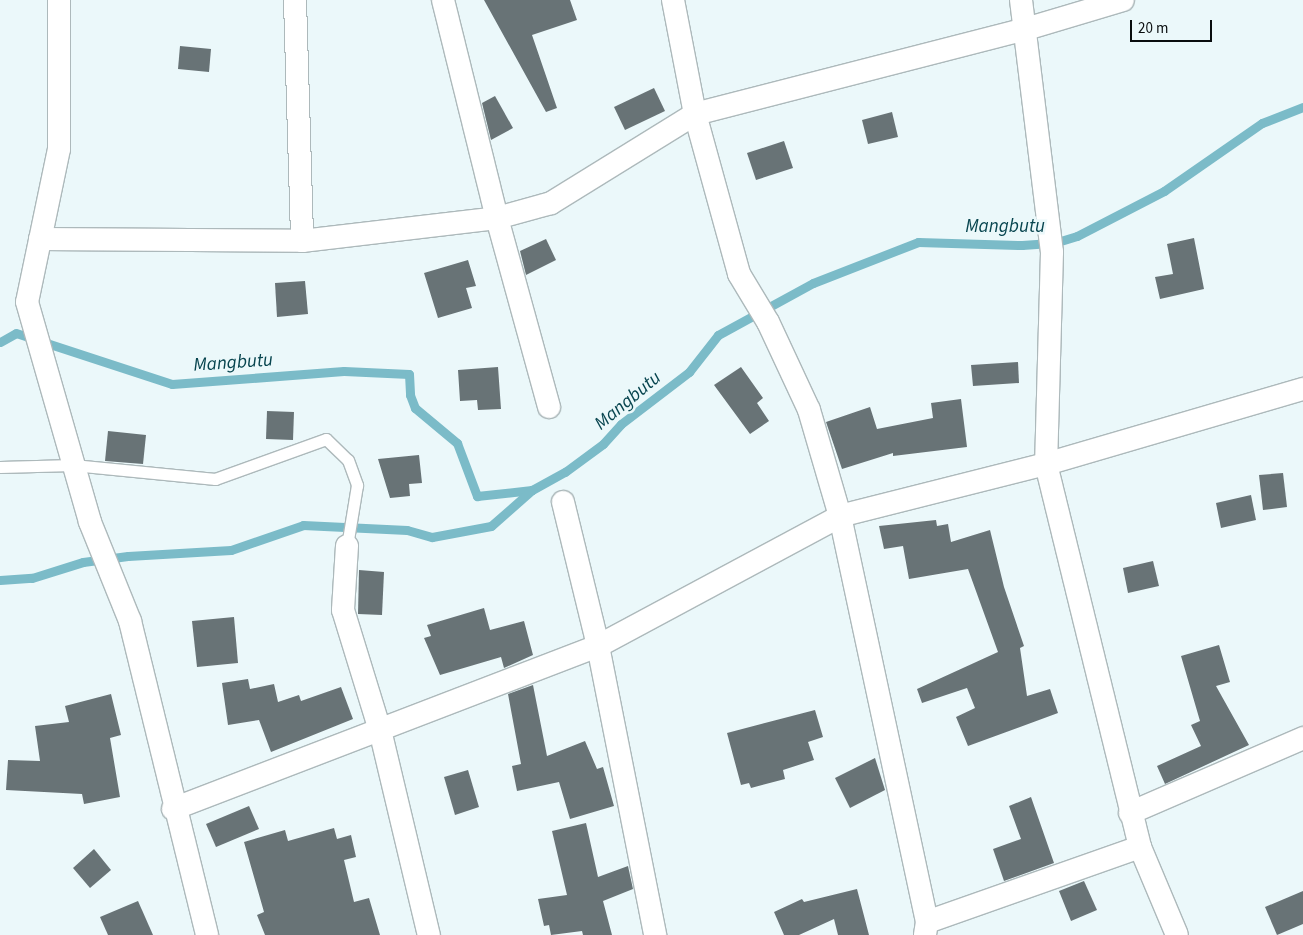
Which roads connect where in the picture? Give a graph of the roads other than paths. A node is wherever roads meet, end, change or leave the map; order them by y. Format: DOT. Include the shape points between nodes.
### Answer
graph roads {
  1 [pos="60,0"];
  2 [pos="295,0"];
  3 [pos="443,0"];
  4 [pos="673,0"];
  5 [pos="1021,0"];
  6 [pos="1123,0"];
  7 [pos="1026,29"];
  8 [pos="695,114"];
  9 [pos="497,218"];
  10 [pos="40,239"];
  11 [pos="302,241"];
  12 [pos="1303,389"];
  13 [pos="549,407"];
  14 [pos="1046,464"];
  15 [pos="74,466"];
  16 [pos="0,467"];
  17 [pos="563,502"];
  18 [pos="840,516"];
  19 [pos="347,546"];
  20 [pos="598,646"];
  21 [pos="380,730"];
  22 [pos="1303,738"];
  23 [pos="174,809"];
  24 [pos="1130,813"];
  25 [pos="1140,847"];
  26 [pos="926,929"];
  27 [pos="207,935"];
  28 [pos="429,935"];
  29 [pos="655,935"];
  30 [pos="1177,935"];
  1 -- 10 [label="street" via="59,149"];
  2 -- 11 [label="street"];
  3 -- 9 [label="street"];
  4 -- 8 [label="street"];
  5 -- 7 [label="street"];
  6 -- 7 [label="street"];
  7 -- 8 [label="street"];
  7 -- 14 [label="street" via="1052,252"];
  8 -- 9 [label="street" via="551,203"];
  8 -- 18 [label="street" via="739,274 762,313 809,410"];
  9 -- 11 [label="street"];
  9 -- 13 [label="street"];
  10 -- 11 [label="street"];
  10 -- 15 [label="street" via="27,302"];
  12 -- 14 [label="street"];
  14 -- 18 [label="street"];
  14 -- 24 [label="street"];
  15 -- 16 [label="lane"];
  15 -- 19 [label="lane" via="215,480 326,439 348,460 357,485"];
  15 -- 23 [label="street" via="90,522 130,621"];
  17 -- 20 [label="street"];
  18 -- 20 [label="street"];
  18 -- 26 [label="street"];
  19 -- 21 [label="street" via="343,610"];
  20 -- 21 [label="street"];
  20 -- 29 [label="street"];
  21 -- 23 [label="street"];
  21 -- 28 [label="street"];
  22 -- 24 [label="street"];
  23 -- 27 [label="street"];
  24 -- 25 [label="street"];
  25 -- 26 [label="street"];
  25 -- 30 [label="street"];
}
